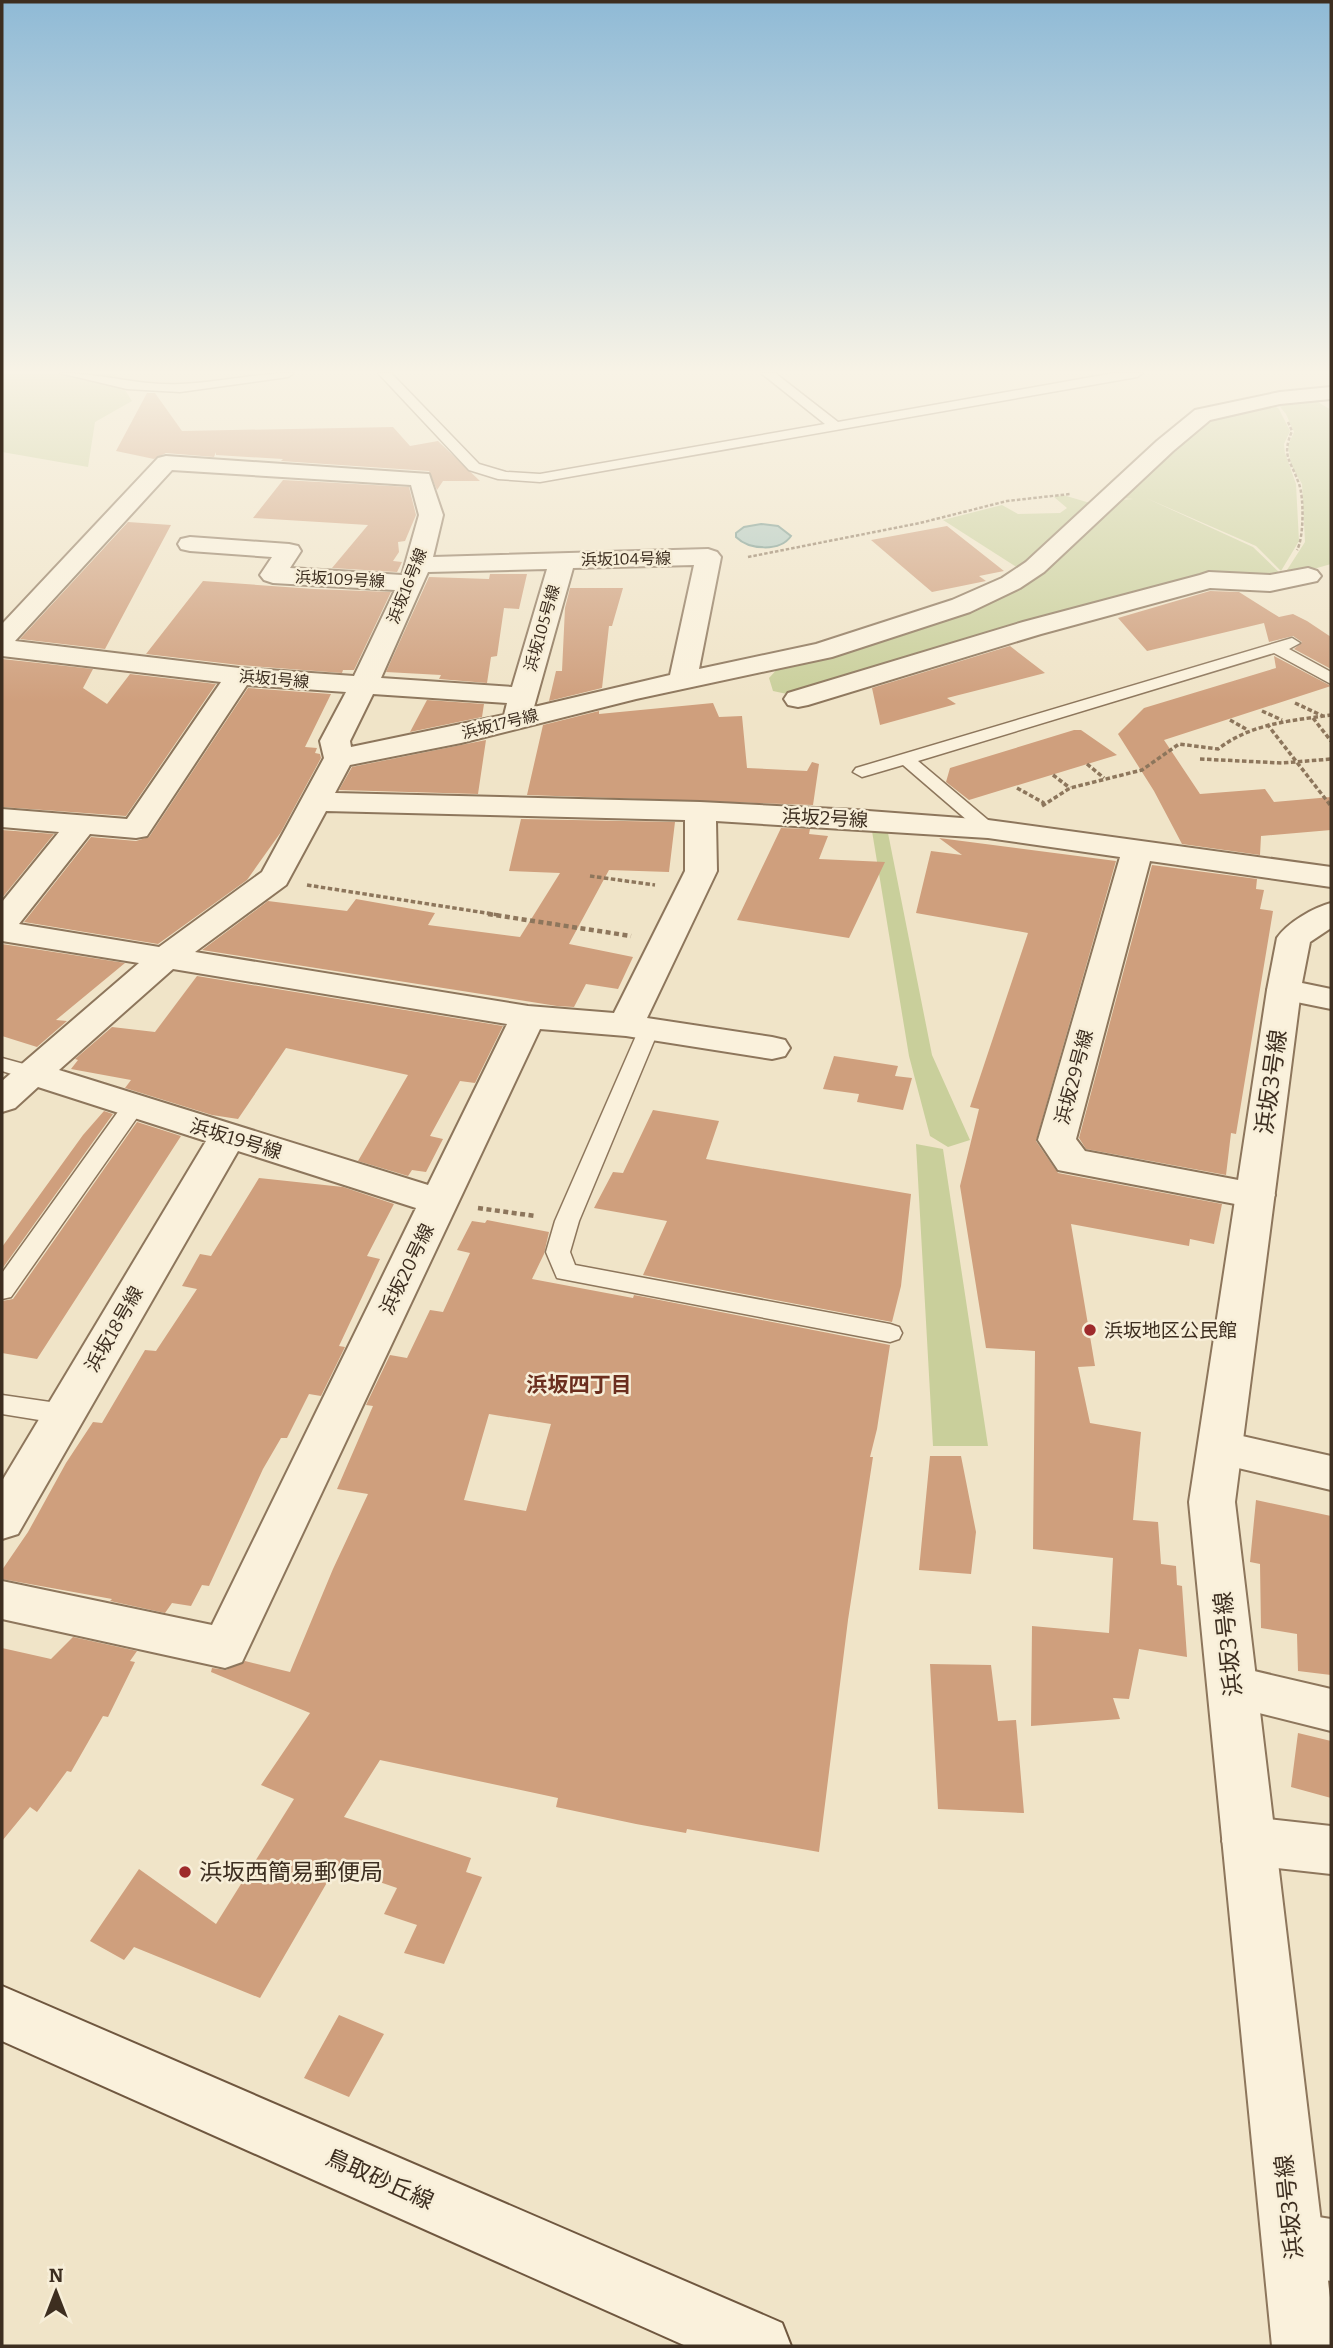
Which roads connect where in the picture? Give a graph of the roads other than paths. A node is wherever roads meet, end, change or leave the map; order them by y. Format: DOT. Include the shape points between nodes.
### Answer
graph roads {
  1 [pos="148,483"];
  2 [pos="422,483"];
  3 [pos="1127,483"];
  4 [pos="190,544"];
  5 [pos="562,561"];
  6 [pos="415,574"];
  7 [pos="1316,579"];
  8 [pos="2,639"];
  9 [pos="2,648"];
  10 [pos="239,676"];
  11 [pos="1331,679"];
  12 [pos="683,681"];
  13 [pos="363,686"];
  14 [pos="798,699"];
  15 [pos="520,708"];
  16 [pos="339,758"];
  17 [pos="906,759"];
  18 [pos="862,772"];
  19 [pos="316,802"];
  20 [pos="700,811"];
  21 [pos="2,818"];
  22 [pos="81,825"];
  23 [pos="988,830"];
  24 [pos="1137,851"];
  25 [pos="1295,872"];
  26 [pos="1331,877"];
  27 [pos="1318,921"];
  28 [pos="2,923"];
  29 [pos="2,931"];
  30 [pos="164,959"];
  31 [pos="1284,990"];
  32 [pos="1331,999"];
  33 [pos="528,1017"];
  34 [pos="637,1027"];
  35 [pos="772,1048"];
  36 [pos="18,1069"];
  37 [pos="2,1100"];
  38 [pos="133,1107"];
  39 [pos="227,1137"];
  40 [pos="1256,1195"];
  41 [pos="439,1202"];
  42 [pos="2,1291"];
  43 [pos="890,1333"];
  44 [pos="2,1404"];
  45 [pos="64,1414"];
  46 [pos="1220,1448"];
  47 [pos="1331,1473"];
  48 [pos="2,1521"];
  49 [pos="2,1600"];
  50 [pos="1233,1687"];
  51 [pos="1331,1710"];
  52 [pos="1249,1841"];
  53 [pos="1331,1850"];
  54 [pos="2,2013"];
  55 [pos="1312,2247"];
  56 [pos="759,2346"];
  57 [pos="1304,2346"];
  1 -- 8 [label="street, 浜坂16号線"];
  2 -- 6 [label="street, 浜坂16号線" via="431,515"];
  3 -- 12 [label="street, 浜坂17号線" via="1035,567 961,606 821,651"];
  4 -- 6 [label="street, 浜坂109号線" via="289,551 273,575"];
  5 -- 6 [label="street, 浜坂104号線"];
  5 -- 12 [label="street, 浜坂104号線" via="708,557"];
  5 -- 15 [label="street, 浜坂105号線"];
  6 -- 13 [label="street, 浜坂16号線"];
  7 -- 14 [label="street" via="1270,583 1209,580"];
  9 -- 10 [label="street, 浜坂1号線"];
  10 -- 13 [label="street, 浜坂1号線"];
  10 -- 22 [label="street" via="136,830"];
  11 -- 17 [label="lane" via="1284,645"];
  12 -- 15 [label="street, 浜坂17号線"];
  13 -- 15 [label="street, 浜坂1号線"];
  13 -- 16 [label="street, 浜坂16号線" via="335,741"];
  15 -- 16 [label="street, 浜坂17号線"];
  16 -- 19 [label="street"];
  17 -- 18 [label="lane"];
  17 -- 23 [label="lane"];
  19 -- 20 [label="street, 浜坂2号線"];
  19 -- 30 [label="street" via="272,880"];
  20 -- 23 [label="street, 浜坂2号線"];
  20 -- 34 [label="street" via="701,871 667,941"];
  21 -- 22 [label="street"];
  22 -- 28 [label="street"];
  23 -- 24 [label="street, 浜坂2号線"];
  24 -- 25 [label="street, 浜坂2号線"];
  24 -- 40 [label="street, 浜坂29号線" via="1057,1140 1072,1161"];
  25 -- 26 [label="street, 浜坂2号線"];
  25 -- 27 [label="street"];
  27 -- 31 [label="street, 浜坂3号線" via="1294,938"];
  29 -- 30 [label="street"];
  30 -- 33 [label="street"];
  30 -- 36 [label="street"];
  31 -- 32 [label="street"];
  31 -- 40 [label="street, 浜坂3号線"];
  33 -- 34 [label="street"];
  33 -- 41 [label="street, 浜坂20号線"];
  34 -- 35 [label="street"];
  34 -- 43 [label="lane" via="567,1221 558,1252 565,1272"];
  36 -- 37 [label="street"];
  36 -- 38 [label="street, 浜坂19号線"];
  38 -- 39 [label="street, 浜坂19号線"];
  38 -- 42 [label="lane"];
  39 -- 41 [label="street, 浜坂19号線"];
  39 -- 45 [label="street, 浜坂18号線"];
  40 -- 46 [label="street, 浜坂3号線"];
  41 -- 49 [label="street, 浜坂20号線" via="225,1648"];
  44 -- 45 [label="lane"];
  45 -- 48 [label="street, 浜坂18号線"];
  46 -- 47 [label="street"];
  46 -- 50 [label="street, 浜坂3号線" via="1212,1502"];
  50 -- 51 [label="street"];
  50 -- 52 [label="street, 浜坂3号線"];
  52 -- 53 [label="street"];
  52 -- 55 [label="street, 浜坂3号線"];
  54 -- 56 [label="street, 鳥取砂丘線"];
  55 -- 57 [label="street, 浜坂3号線"];
}
